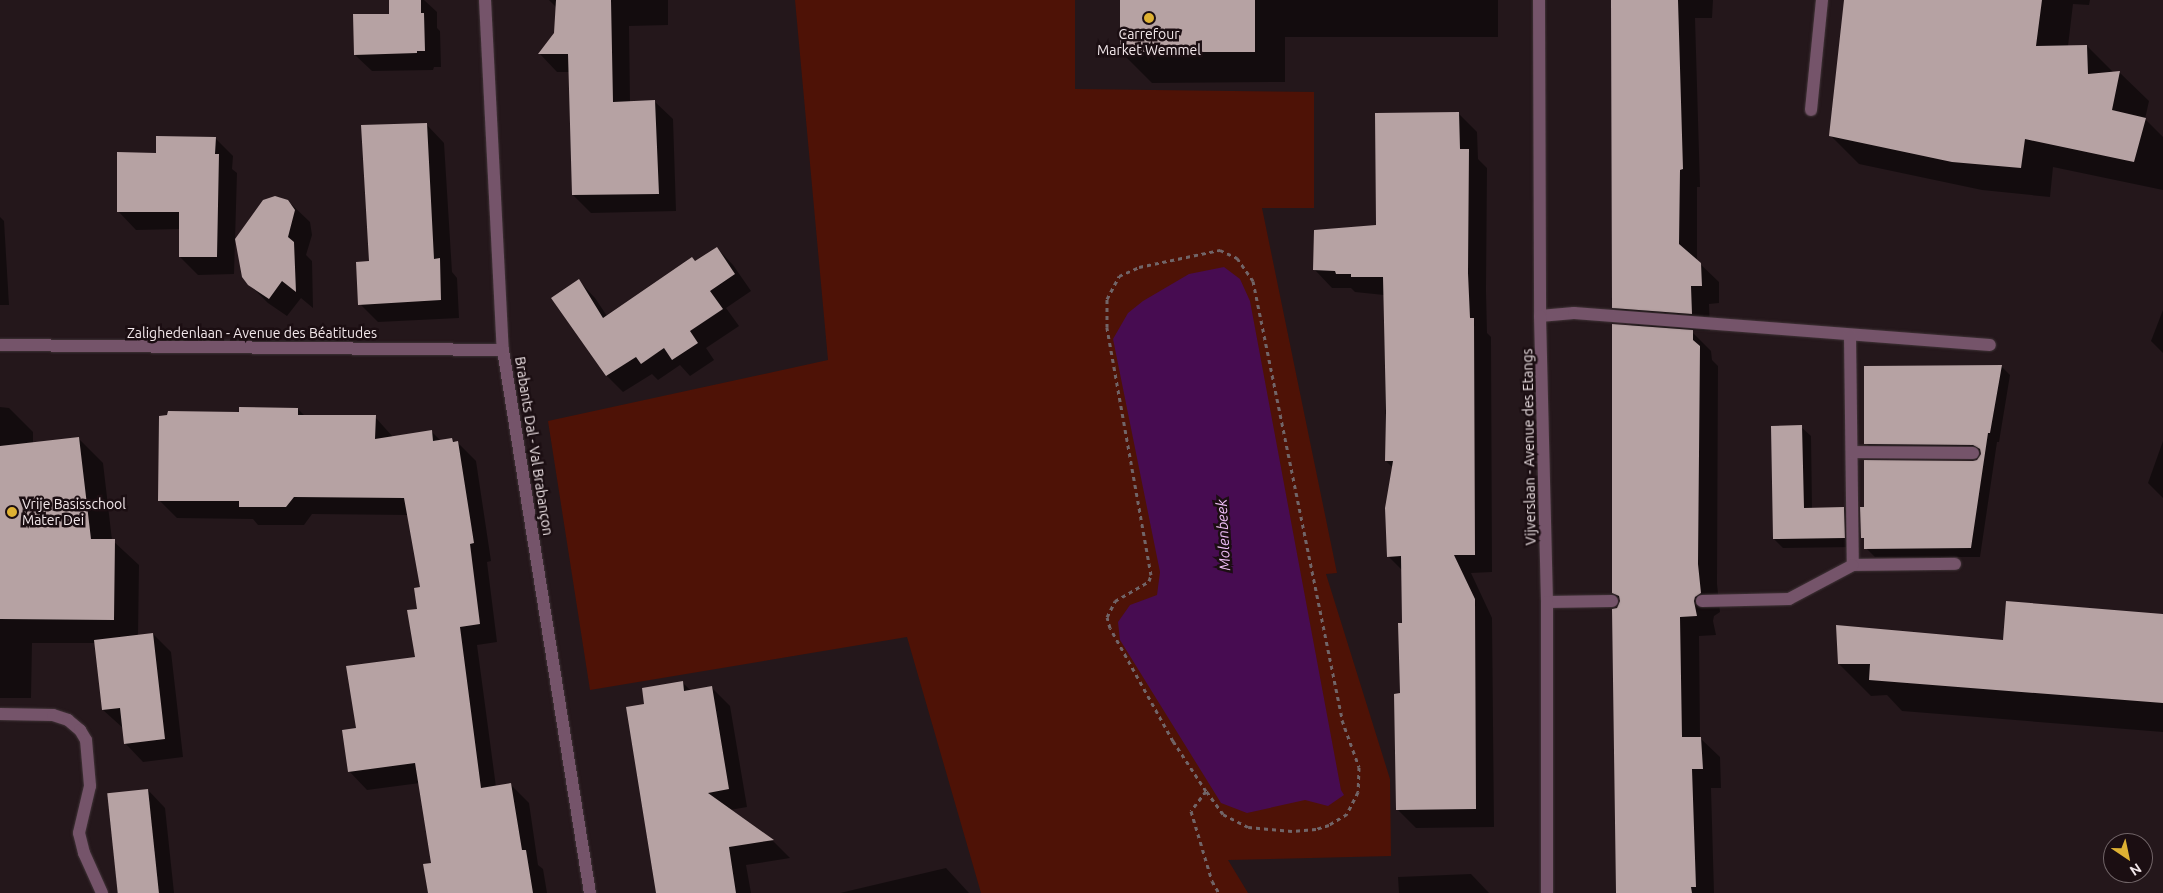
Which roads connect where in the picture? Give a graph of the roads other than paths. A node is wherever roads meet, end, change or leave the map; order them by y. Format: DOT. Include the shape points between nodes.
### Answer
graph roads {
  1 [pos="486,0"];
  2 [pos="1539,0"];
  3 [pos="1822,0"];
  4 [pos="1811,110"];
  5 [pos="1540,316"];
  6 [pos="1850,334"];
  7 [pos="0,345"];
  8 [pos="1990,345"];
  9 [pos="503,350"];
  10 [pos="1852,452"];
  11 [pos="1973,453"];
  12 [pos="1956,564"];
  13 [pos="1853,565"];
  14 [pos="1612,601"];
  15 [pos="1702,601"];
  16 [pos="1547,602"];
  17 [pos="0,714"];
  18 [pos="102,893"];
  19 [pos="590,893"];
  20 [pos="1547,893"];
  1 -- 9 [label="street, Brabants Dal - Val Brabançon"];
  2 -- 5 [label="street, Vijverslaan - Avenue des Etangs"];
  3 -- 4 [label="street"];
  5 -- 6 [label="street" via="1574,313"];
  5 -- 16 [label="street, Vijverslaan - Avenue des Etangs"];
  6 -- 8 [label="street"];
  6 -- 10 [label="street"];
  7 -- 9 [label="street, Zalighedenlaan - Avenue des Béatitudes"];
  9 -- 19 [label="street, Brabants Dal - Val Brabançon"];
  10 -- 11 [label="street"];
  10 -- 13 [label="street"];
  12 -- 13 [label="street"];
  13 -- 15 [label="street" via="1789,599"];
  14 -- 16 [label="street"];
  16 -- 20 [label="street, Vijverslaan - Avenue des Etangs"];
  17 -- 18 [label="street" via="53,715 68,720 86,740 90,786 79,834"];
}
